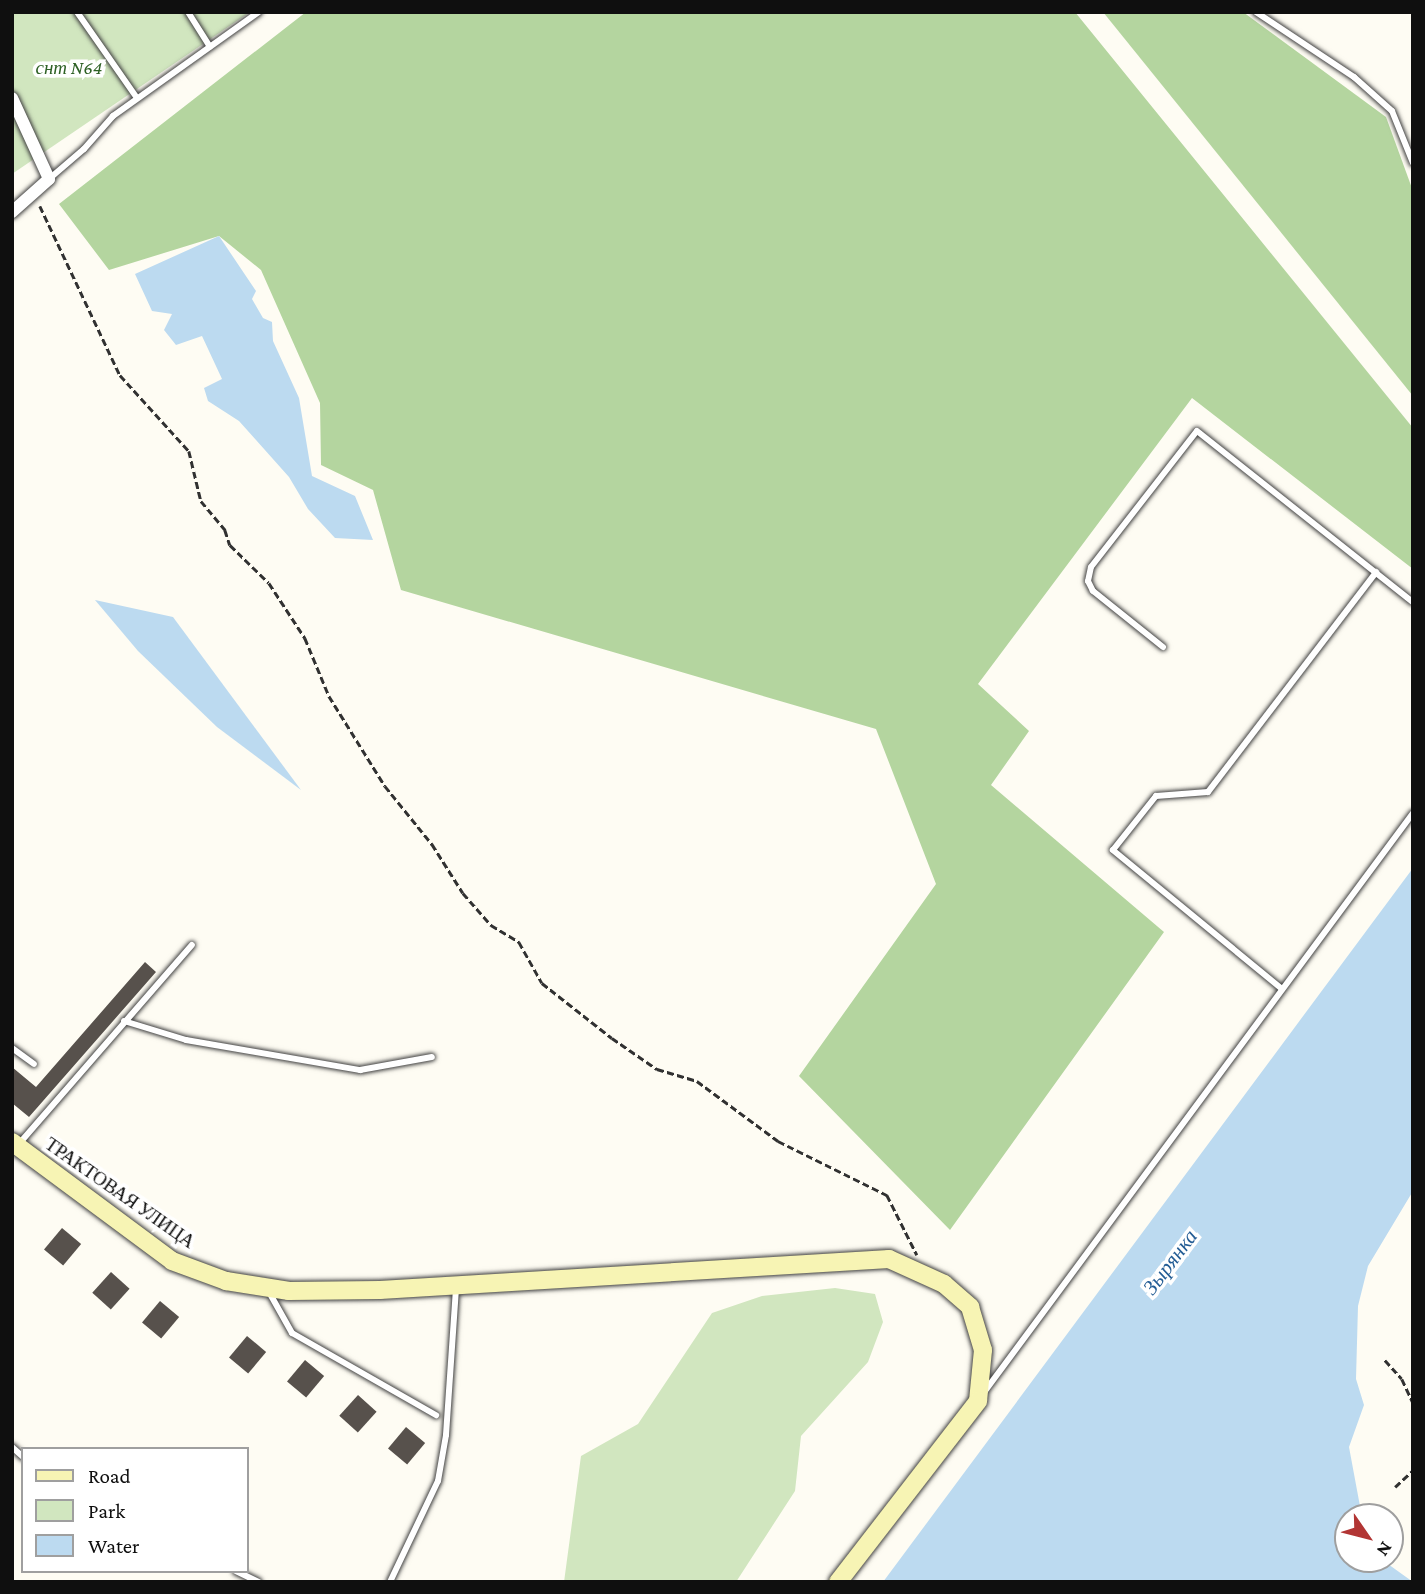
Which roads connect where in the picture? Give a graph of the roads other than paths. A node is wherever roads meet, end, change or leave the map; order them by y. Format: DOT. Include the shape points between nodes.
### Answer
graph roads {
  1 [pos="77,12"];
  2 [pos="188,12"];
  3 [pos="259,12"];
  4 [pos="1256,12"];
  5 [pos="210,47"];
  6 [pos="12,98"];
  7 [pos="137,98"];
  8 [pos="1413,163"];
  9 [pos="49,179"];
  10 [pos="12,212"];
  11 [pos="1376,572"];
  12 [pos="1413,602"];
  13 [pos="1163,647"];
  14 [pos="1413,813"];
  15 [pos="192,945"];
  16 [pos="1282,989"];
  17 [pos="124,1021"];
  18 [pos="12,1048"];
  19 [pos="432,1057"];
  20 [pos="34,1064"];
  21 [pos="15,1144"];
  22 [pos="456,1285"];
  23 [pos="267,1288"];
  24 [pos="978,1401"];
  25 [pos="436,1415"];
  26 [pos="240,1573"];
  27 [pos="259,1582"];
  28 [pos="390,1582"];
  29 [pos="838,1582"];
  1 -- 7 [label="lane"];
  2 -- 5 [label="lane"];
  3 -- 5 [label="lane"];
  4 -- 8 [label="lane" via="1354,77 1392,111"];
  5 -- 7 [label="lane"];
  6 -- 9 [label="street"];
  7 -- 9 [label="lane"];
  9 -- 10 [label="street"];
  11 -- 12 [label="lane"];
  11 -- 13 [label="lane" via="1197,431 1091,567 1088,581 1093,591"];
  11 -- 16 [label="lane" via="1208,792 1156,796 1113,850"];
  14 -- 16 [label="lane"];
  15 -- 17 [label="lane"];
  16 -- 24 [label="lane"];
  17 -- 19 [label="lane" via="186,1040 360,1070"];
  17 -- 21 [label="lane"];
  18 -- 20 [label="lane"];
  21 -- 23 [label="street, ТРАКТОВАЯ УЛИЦА" via="172,1261 226,1281"];
  22 -- 23 [label="street, ТРАКТОВАЯ УЛИЦА" via="338,1292"];
  22 -- 24 [label="street, ТРАКТОВАЯ УЛИЦА" via="889,1259 944,1283 970,1307 983,1350"];
  22 -- 28 [label="lane" via="446,1435 438,1482"];
  23 -- 25 [label="lane" via="292,1333"];
  24 -- 29 [label="street"];
  26 -- 27 [label="lane"];
}
